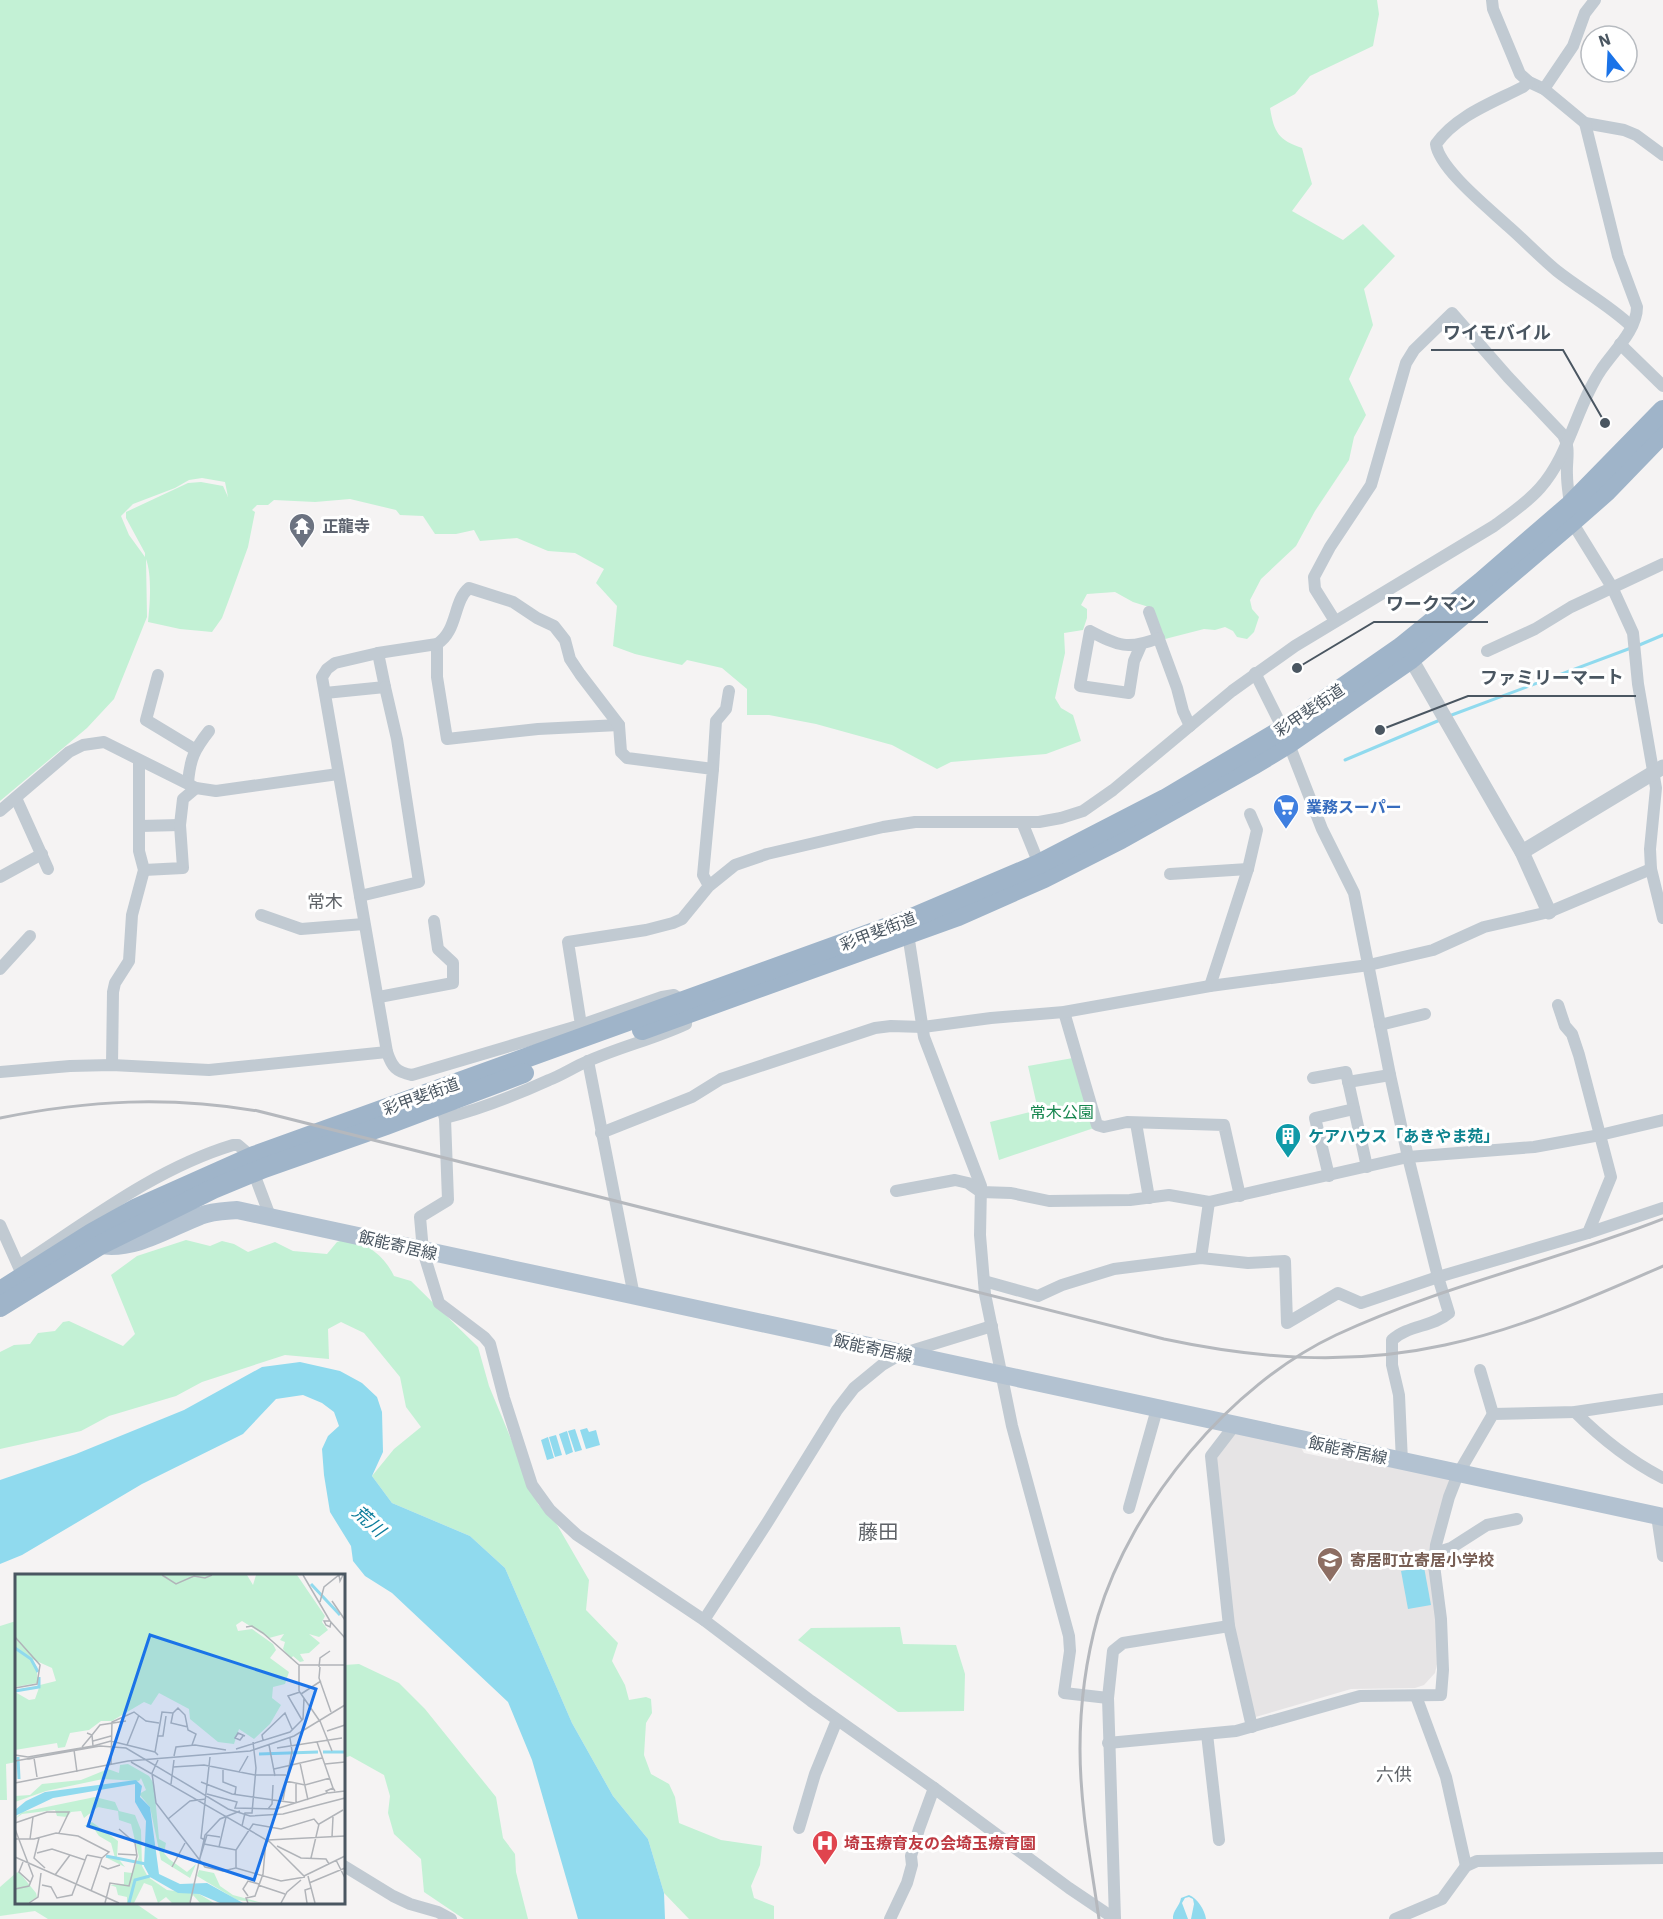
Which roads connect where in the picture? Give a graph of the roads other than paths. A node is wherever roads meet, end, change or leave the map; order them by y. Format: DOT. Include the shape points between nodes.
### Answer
graph roads {
  1 [pos="1492,0"];
  2 [pos="1594,0"];
  3 [pos="1529,82"];
  4 [pos="1544,89"];
  5 [pos="1585,123"];
  6 [pos="1663,155"];
  7 [pos="1631,327"];
  8 [pos="1620,344"];
  9 [pos="1663,386"];
  10 [pos="1663,410"];
  11 [pos="1663,434"];
  12 [pos="1567,442"];
  13 [pos="1571,513"];
  14 [pos="1663,564"];
  15 [pos="1612,587"];
  16 [pos="1149,612"];
  17 [pos="1335,621"];
  18 [pos="1159,638"];
  19 [pos="437,644"];
  20 [pos="1141,645"];
  21 [pos="1486,651"];
  22 [pos="378,653"];
  23 [pos="1406,653"];
  24 [pos="1255,673"];
  25 [pos="158,675"];
  26 [pos="385,687"];
  27 [pos="729,691"];
  28 [pos="325,693"];
  29 [pos="619,725"];
  30 [pos="1190,726"];
  31 [pos="208,731"];
  32 [pos="1285,736"];
  33 [pos="194,750"];
  34 [pos="139,761"];
  35 [pos="712,769"];
  36 [pos="1658,770"];
  37 [pos="338,774"];
  38 [pos="192,785"];
  39 [pos="16,798"];
  40 [pos="0,811"];
  41 [pos="1250,814"];
  42 [pos="1022,822"];
  43 [pos="180,825"];
  44 [pos="140,826"];
  45 [pos="1522,852"];
  46 [pos="42,854"];
  47 [pos="1039,864"];
  48 [pos="1248,868"];
  49 [pos="48,869"];
  50 [pos="1651,869"];
  51 [pos="144,870"];
  52 [pos="1170,874"];
  53 [pos="0,877"];
  54 [pos="710,886"];
  55 [pos="360,896"];
  56 [pos="1549,912"];
  57 [pos="261,915"];
  58 [pos="1663,918"];
  59 [pos="434,921"];
  60 [pos="364,924"];
  61 [pos="908,934"];
  62 [pos="30,936"];
  63 [pos="2,962"];
  64 [pos="1369,965"];
  65 [pos="1210,986"];
  66 [pos="379,997"];
  67 [pos="1558,1005"];
  68 [pos="685,1008"];
  69 [pos="1064,1012"];
  70 [pos="1425,1014"];
  71 [pos="581,1025"];
  72 [pos="1380,1025"];
  73 [pos="922,1027"];
  74 [pos="387,1052"];
  75 [pos="588,1061"];
  76 [pos="112,1065"];
  77 [pos="0,1072"];
  78 [pos="1390,1075"];
  79 [pos="1313,1078"];
  80 [pos="1348,1082"];
  81 [pos="1354,1109"];
  82 [pos="1663,1120"];
  83 [pos="1136,1123"];
  84 [pos="601,1133"];
  85 [pos="1600,1135"];
  86 [pos="245,1151"];
  87 [pos="1408,1157"];
  88 [pos="1367,1167"];
  89 [pos="1329,1176"];
  90 [pos="256,1179"];
  91 [pos="896,1191"];
  92 [pos="981,1192"];
  93 [pos="1240,1196"];
  94 [pos="1149,1198"];
  95 [pos="1209,1202"];
  96 [pos="1663,1208"];
  97 [pos="270,1216"];
  98 [pos="0,1225"];
  99 [pos="1588,1233"];
  100 [pos="96,1239"];
  101 [pos="423,1251"];
  102 [pos="1201,1258"];
  103 [pos="23,1278"];
  104 [pos="1438,1279"];
  105 [pos="984,1281"];
  106 [pos="0,1291"];
  107 [pos="634,1296"];
  108 [pos="0,1307"];
  109 [pos="992,1326"];
  110 [pos="901,1354"];
  111 [pos="1480,1370"];
  112 [pos="1003,1376"];
  113 [pos="1663,1399"];
  114 [pos="1157,1409"];
  115 [pos="1575,1412"];
  116 [pos="1493,1414"];
  117 [pos="1231,1425"];
  118 [pos="1402,1462"];
  119 [pos="1458,1474"];
  120 [pos="1663,1478"];
  121 [pos="1129,1508"];
  122 [pos="1660,1517"];
  123 [pos="1517,1519"];
  124 [pos="1435,1553"];
  125 [pos="1663,1556"];
  126 [pos="704,1620"];
  127 [pos="1229,1626"];
  128 [pos="1416,1696"];
  129 [pos="1104,1698"];
  130 [pos="837,1720"];
  131 [pos="1252,1727"];
  132 [pos="1207,1734"];
  133 [pos="1108,1743"];
  134 [pos="933,1788"];
  135 [pos="799,1828"];
  136 [pos="1219,1840"];
  137 [pos="1663,1858"];
  138 [pos="1466,1866"];
  139 [pos="345,1867"];
  140 [pos="451,1919"];
  141 [pos="890,1919"];
  142 [pos="1115,1919"];
  143 [pos="1395,1919"];
  1 -- 3 [label="street" via="1520,74"];
  2 -- 4 [label="street" via="1573,45"];
  3 -- 4 [label="street"];
  3 -- 7 [label="street" via="1473,111 1441,137 1437,150 1454,175 1483,204 1556,270"];
  4 -- 5 [label="street"];
  5 -- 6 [label="street" via="1624,130"];
  5 -- 7 [label="street" via="1618,256 1637,307"];
  7 -- 8 [label="street"];
  8 -- 9 [label="street"];
  8 -- 12 [label="street" via="1599,372"];
  10 -- 13 [label="highway, 彩甲斐街道"];
  11 -- 13 [label="highway, 彩甲斐街道" via="1606,492"];
  12 -- 13 [label="street"];
  12 -- 17 [label="street" via="1556,466 1522,505 1494,526"];
  12 -- 17 [label="street" via="1452,313 1406,363 1371,485 1314,577 1315,589"];
  13 -- 15 [label="street"];
  13 -- 23 [label="highway, 彩甲斐街道" via="1480,582"];
  14 -- 15 [label="street"];
  15 -- 21 [label="street"];
  15 -- 36 [label="street" via="1633,633 1638,684"];
  16 -- 18 [label="street"];
  17 -- 24 [label="street"];
  18 -- 20 [label="street"];
  18 -- 30 [label="street"];
  19 -- 22 [label="street"];
  19 -- 29 [label="street" via="437,677 447,740 538,729"];
  19 -- 29 [label="street" via="449,630 463,592 469,588 513,602 554,626 565,640 570,659"];
  20 -- 20 [label="street" via="1129,693 1080,686 1090,631 1122,646"];
  22 -- 26 [label="street"];
  22 -- 28 [label="street" via="335,663 327,669 322,677"];
  23 -- 32 [label="highway, 彩甲斐街道"];
  23 -- 45 [label="street"];
  24 -- 30 [label="street"];
  24 -- 32 [label="street"];
  25 -- 33 [label="street" via="146,720"];
  26 -- 28 [label="street"];
  26 -- 55 [label="street" via="398,739 418,882"];
  27 -- 35 [label="street" via="726,709 716,721"];
  28 -- 37 [label="street"];
  29 -- 35 [label="street" via="621,752 627,758"];
  30 -- 42 [label="street" via="1083,811"];
  31 -- 33 [label="street"];
  32 -- 47 [label="highway, 彩甲斐街道"];
  32 -- 61 [label="highway, 彩甲斐街道" via="1170,813 1113,844 958,916"];
  32 -- 64 [label="street" via="1322,829 1354,893"];
  33 -- 38 [label="street" via="189,764"];
  34 -- 38 [label="street"];
  34 -- 39 [label="street" via="104,742 83,745 69,752"];
  34 -- 44 [label="street"];
  35 -- 54 [label="street" via="703,875"];
  36 -- 45 [label="street"];
  36 -- 50 [label="street"];
  37 -- 38 [label="street" via="216,791"];
  37 -- 55 [label="street"];
  38 -- 43 [label="street" via="183,799"];
  39 -- 40 [label="street"];
  39 -- 46 [label="street"];
  41 -- 48 [label="street" via="1257,830"];
  42 -- 47 [label="street"];
  42 -- 54 [label="street" via="915,822 883,827 767,854 735,865"];
  43 -- 44 [label="street"];
  43 -- 51 [label="street" via="183,868"];
  44 -- 51 [label="street"];
  45 -- 56 [label="street"];
  46 -- 49 [label="street"];
  46 -- 53 [label="street"];
  47 -- 68 [label="highway, 彩甲斐街道"];
  48 -- 52 [label="street"];
  48 -- 65 [label="street"];
  50 -- 56 [label="street"];
  50 -- 58 [label="street"];
  51 -- 76 [label="street" via="132,915 129,961 113,992"];
  54 -- 71 [label="street" via="673,923 568,942"];
  55 -- 60 [label="street"];
  56 -- 64 [label="street" via="1484,927 1433,950"];
  57 -- 60 [label="street" via="301,929"];
  59 -- 66 [label="street" via="438,949 453,963 453,983"];
  60 -- 66 [label="street"];
  61 -- 68 [label="highway, 彩甲斐街道"];
  61 -- 73 [label="street"];
  62 -- 63 [label="street"];
  64 -- 65 [label="street"];
  64 -- 72 [label="street"];
  65 -- 69 [label="street"];
  66 -- 74 [label="street"];
  67 -- 85 [label="street" via="1579,1055"];
  68 -- 71 [label="street" via="674,995"];
  68 -- 75 [label="street" via="686,1024"];
  68 -- 100 [label="highway, 彩甲斐街道" via="573,1054 264,1168"];
  68 -- 100 [label="highway, 彩甲斐街道" via="254,1155 135,1209"];
  69 -- 73 [label="street"];
  69 -- 83 [label="street" via="1097,1125"];
  70 -- 72 [label="street"];
  71 -- 74 [label="street" via="432,1076 399,1072"];
  72 -- 78 [label="street"];
  73 -- 84 [label="street" via="875,1028 837,1040 721,1079 692,1097"];
  73 -- 92 [label="street"];
  74 -- 76 [label="street" via="209,1070"];
  75 -- 84 [label="street"];
  75 -- 101 [label="street" via="464,1113 444,1115 448,1200 420,1216"];
  76 -- 77 [label="street"];
  78 -- 80 [label="street"];
  78 -- 87 [label="street"];
  79 -- 80 [label="street" via="1346,1072"];
  80 -- 81 [label="street"];
  81 -- 88 [label="street"];
  81 -- 89 [label="street" via="1315,1118"];
  82 -- 85 [label="street"];
  83 -- 93 [label="street" via="1224,1125"];
  83 -- 94 [label="street"];
  84 -- 107 [label="street"];
  85 -- 87 [label="street" via="1534,1147"];
  85 -- 99 [label="street" via="1611,1177"];
  86 -- 103 [label="street" via="233,1145 176,1168 116,1202"];
  87 -- 88 [label="street"];
  87 -- 104 [label="street"];
  88 -- 89 [label="street"];
  89 -- 93 [label="street"];
  90 -- 97 [label="street"];
  91 -- 92 [label="street" via="955,1180"];
  92 -- 94 [label="street" via="1049,1201"];
  92 -- 105 [label="street"];
  93 -- 95 [label="street"];
  94 -- 95 [label="street" via="1169,1195"];
  95 -- 102 [label="street"];
  96 -- 99 [label="street"];
  97 -- 100 [label="main road, 飯能寄居線" via="237,1210 216,1212 129,1244 114,1247"];
  97 -- 101 [label="main road, 飯能寄居線"];
  98 -- 103 [label="street"];
  99 -- 104 [label="street"];
  100 -- 103 [label="highway, 彩甲斐街道"];
  101 -- 107 [label="main road, 飯能寄居線"];
  101 -- 126 [label="street" via="439,1303 490,1344 538,1497 577,1535"];
  102 -- 104 [label="street" via="1248,1263 1286,1261 1287,1323 1338,1293 1361,1303"];
  102 -- 105 [label="street" via="1114,1269 1038,1296"];
  103 -- 106 [label="highway, 彩甲斐街道"];
  103 -- 108 [label="highway, 彩甲斐街道"];
  104 -- 118 [label="street" via="1449,1313 1392,1340"];
  105 -- 109 [label="street"];
  107 -- 110 [label="main road, 飯能寄居線"];
  109 -- 110 [label="street"];
  109 -- 112 [label="street"];
  110 -- 112 [label="main road, 飯能寄居線"];
  110 -- 126 [label="street" via="854,1388 837,1410"];
  111 -- 116 [label="street"];
  112 -- 114 [label="main road, 飯能寄居線"];
  112 -- 129 [label="street" via="1012,1426 1069,1636 1064,1693"];
  113 -- 115 [label="street"];
  114 -- 117 [label="main road, 飯能寄居線"];
  114 -- 121 [label="street"];
  115 -- 116 [label="street"];
  115 -- 120 [label="street" via="1597,1435"];
  116 -- 119 [label="street"];
  117 -- 118 [label="main road, 飯能寄居線"];
  117 -- 127 [label="street" via="1210,1456"];
  118 -- 119 [label="main road, 飯能寄居線"];
  119 -- 122 [label="main road, 飯能寄居線"];
  119 -- 124 [label="street"];
  122 -- 125 [label="street"];
  123 -- 124 [label="street" via="1487,1525 1451,1548"];
  124 -- 128 [label="street" via="1441,1619 1441,1695"];
  126 -- 130 [label="street"];
  127 -- 129 [label="street" via="1123,1643 1113,1652"];
  127 -- 131 [label="street"];
  128 -- 131 [label="street" via="1360,1696"];
  128 -- 138 [label="street" via="1446,1777"];
  129 -- 133 [label="street"];
  130 -- 134 [label="street"];
  130 -- 135 [label="street" via="814,1774"];
  131 -- 132 [label="street"];
  132 -- 133 [label="street"];
  132 -- 136 [label="street"];
  133 -- 142 [label="street"];
  134 -- 141 [label="street" via="911,1856 907,1883"];
  134 -- 142 [label="street"];
  137 -- 138 [label="street" via="1477,1861"];
  138 -- 143 [label="street" via="1442,1899"];
  139 -- 140 [label="street" via="393,1896"];
}
